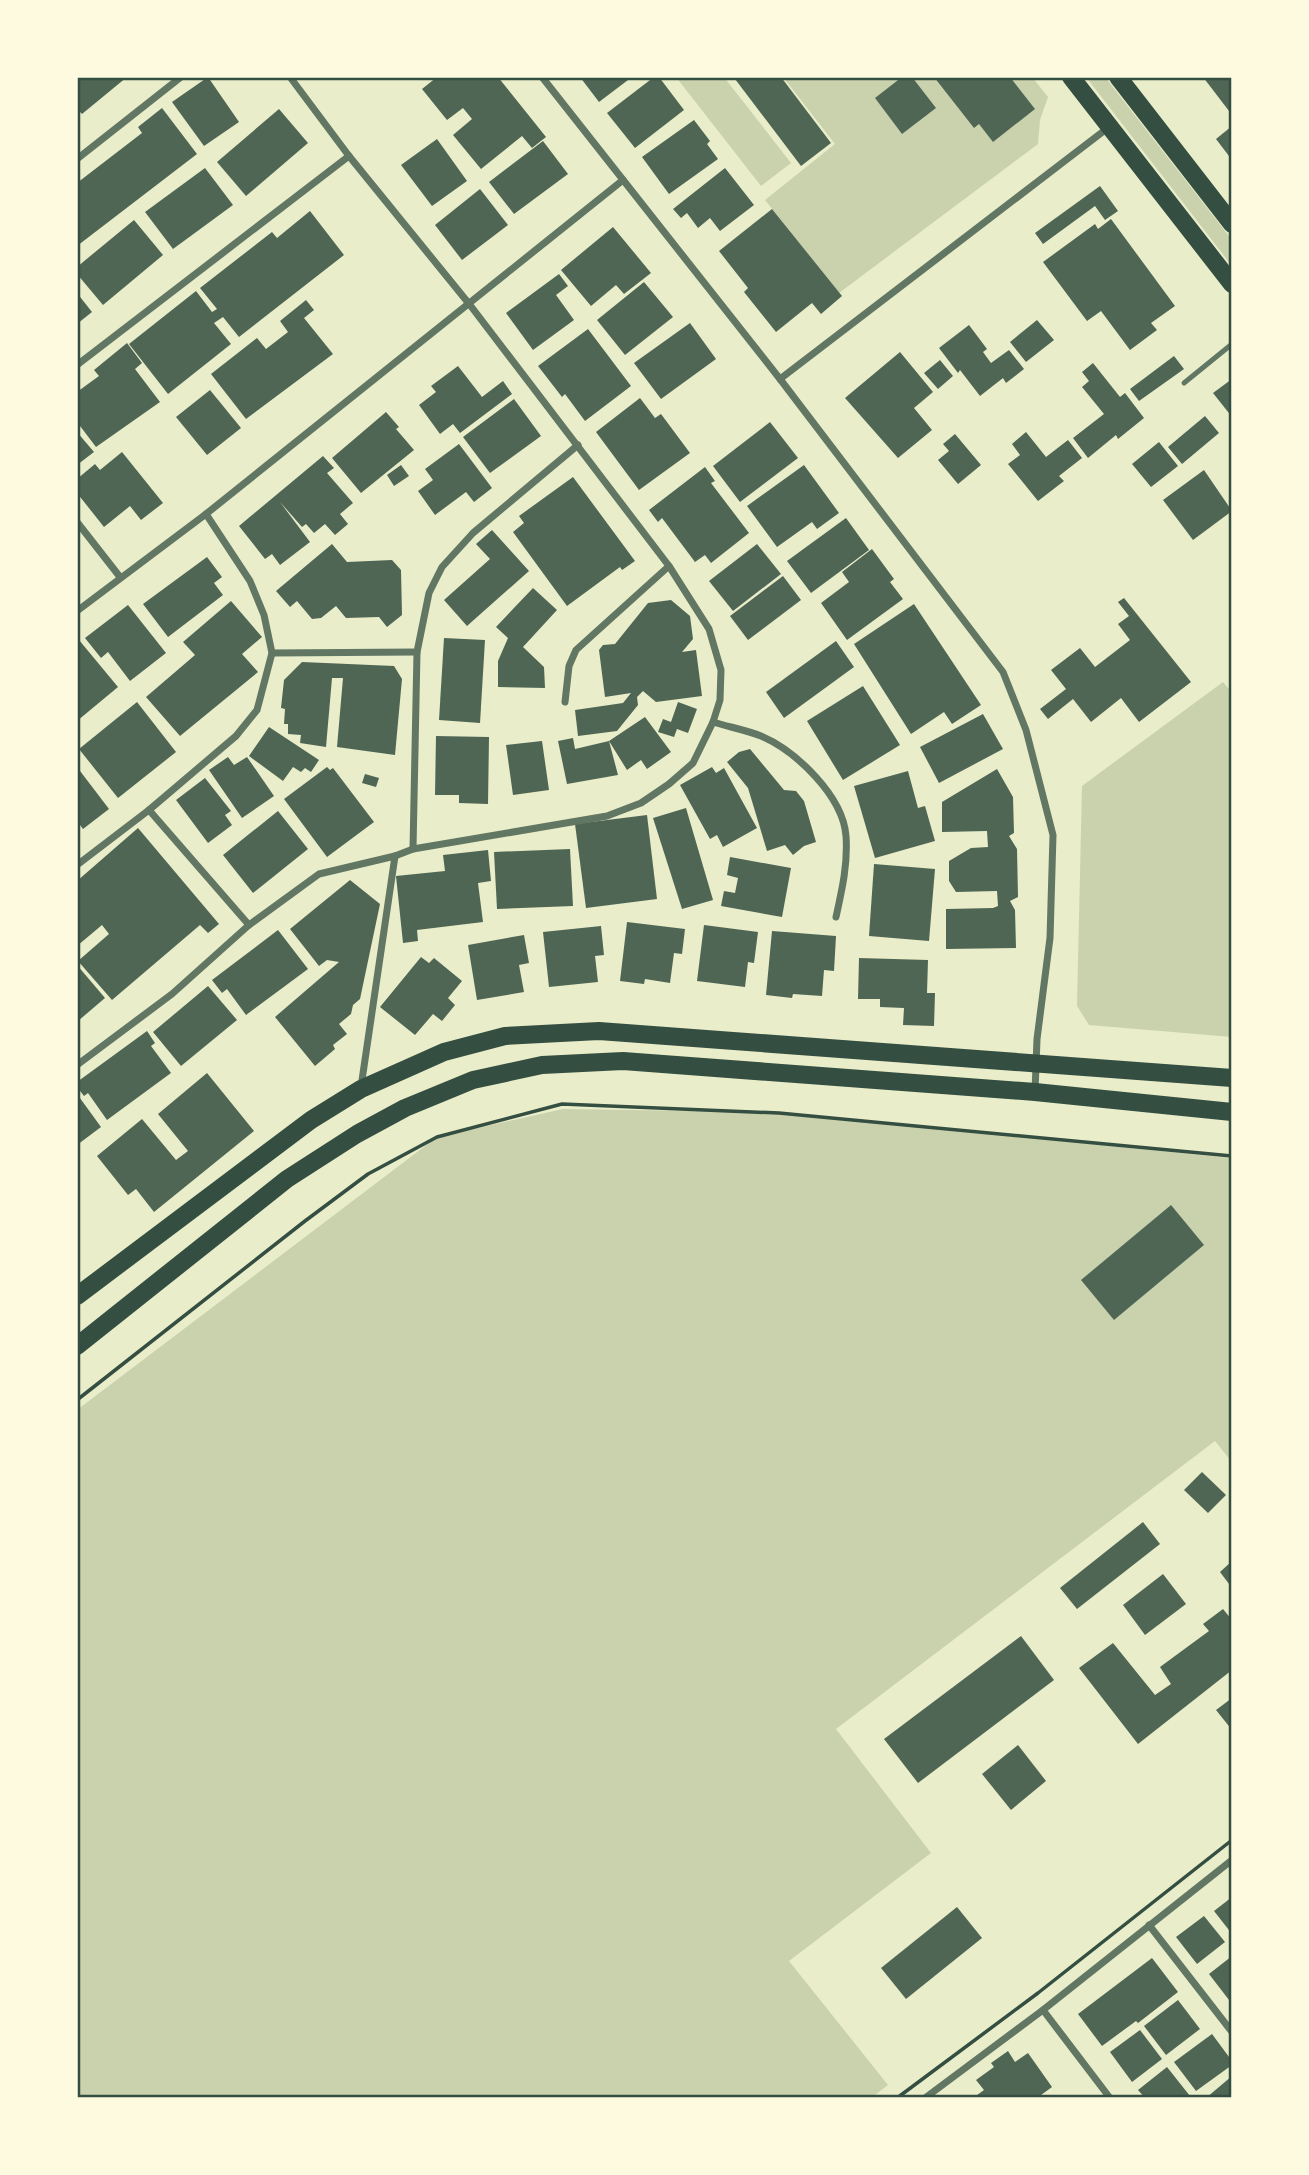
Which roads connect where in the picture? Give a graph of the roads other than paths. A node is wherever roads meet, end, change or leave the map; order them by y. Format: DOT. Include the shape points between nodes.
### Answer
graph roads {
  1 [pos="181,77"];
  2 [pos="290,77"];
  3 [pos="542,77"];
  4 [pos="1071,77"];
  5 [pos="1118,77"];
  6 [pos="1110,127"];
  7 [pos="349,156"];
  8 [pos="77,159"];
  9 [pos="623,180"];
  10 [pos="1232,224"];
  11 [pos="1232,284"];
  12 [pos="470,305"];
  13 [pos="1232,344"];
  14 [pos="1226,349"];
  15 [pos="1232,356"];
  16 [pos="77,365"];
  17 [pos="780,380"];
  18 [pos="1184,383"];
  19 [pos="578,445"];
  20 [pos="206,513"];
  21 [pos="77,522"];
  22 [pos="669,566"];
  23 [pos="120,577"];
  24 [pos="77,611"];
  25 [pos="417,652"];
  26 [pos="272,653"];
  27 [pos="565,702"];
  28 [pos="713,722"];
  29 [pos="149,810"];
  30 [pos="412,849"];
  31 [pos="395,856"];
  32 [pos="77,865"];
  33 [pos="836,917"];
  34 [pos="248,925"];
  35 [pos="78,1062"];
  36 [pos="1035,1063"];
  37 [pos="1232,1077"];
  38 [pos="361,1089"];
  39 [pos="1035,1092"];
  40 [pos="1232,1112"];
  41 [pos="77,1296"];
  42 [pos="77,1346"];
  43 [pos="1232,1860"];
  44 [pos="1149,1925"];
  45 [pos="1043,2010"];
  46 [pos="1232,2032"];
  47 [pos="926,2098"];
  48 [pos="1110,2098"];
  1 -- 8 [label="street"];
  2 -- 7 [label="street"];
  3 -- 9 [label="street"];
  4 -- 6 [label="main road"];
  5 -- 10 [label="main road"];
  6 -- 11 [label="main road"];
  6 -- 17 [label="street"];
  7 -- 12 [label="street"];
  7 -- 16 [label="street"];
  9 -- 12 [label="street"];
  9 -- 17 [label="street"];
  12 -- 19 [label="street"];
  12 -- 20 [label="street"];
  13 -- 14 [label="lane"];
  14 -- 15 [label="lane"];
  14 -- 18 [label="lane"];
  17 -- 36 [label="street" via="1003,672 1026,730 1053,835 1050,938"];
  19 -- 22 [label="street"];
  19 -- 25 [label="street" via="473,533 442,567 429,593"];
  20 -- 23 [label="street"];
  20 -- 26 [label="street" via="250,581"];
  21 -- 23 [label="street"];
  22 -- 27 [label="street" via="576,650 569,666"];
  22 -- 28 [label="street" via="709,629 721,670 720,700"];
  23 -- 24 [label="street"];
  25 -- 26 [label="street"];
  25 -- 30 [label="street"];
  26 -- 29 [label="street" via="257,710 236,736"];
  28 -- 30 [label="street" via="693,763 641,803 607,816"];
  28 -- 33 [label="street" via="760,736 786,750 810,769 833,799 846,833 846,868"];
  29 -- 32 [label="street"];
  29 -- 34 [label="street"];
  30 -- 31 [label="street"];
  31 -- 34 [label="street" via="319,874"];
  31 -- 38 [label="street"];
  34 -- 35 [label="street" via="172,994"];
  36 -- 37 [label="main road"];
  36 -- 38 [label="main road" via="599,1031 481,1042 444,1052"];
  36 -- 39 [label="street"];
  38 -- 41 [label="main road" via="311,1120"];
  39 -- 40 [label="main road"];
  39 -- 42 [label="main road" via="623,1061 542,1065 473,1080 405,1108 286,1179"];
  43 -- 44 [label="street"];
  44 -- 45 [label="street"];
  44 -- 46 [label="street"];
  45 -- 47 [label="street"];
  45 -- 48 [label="street"];
}
